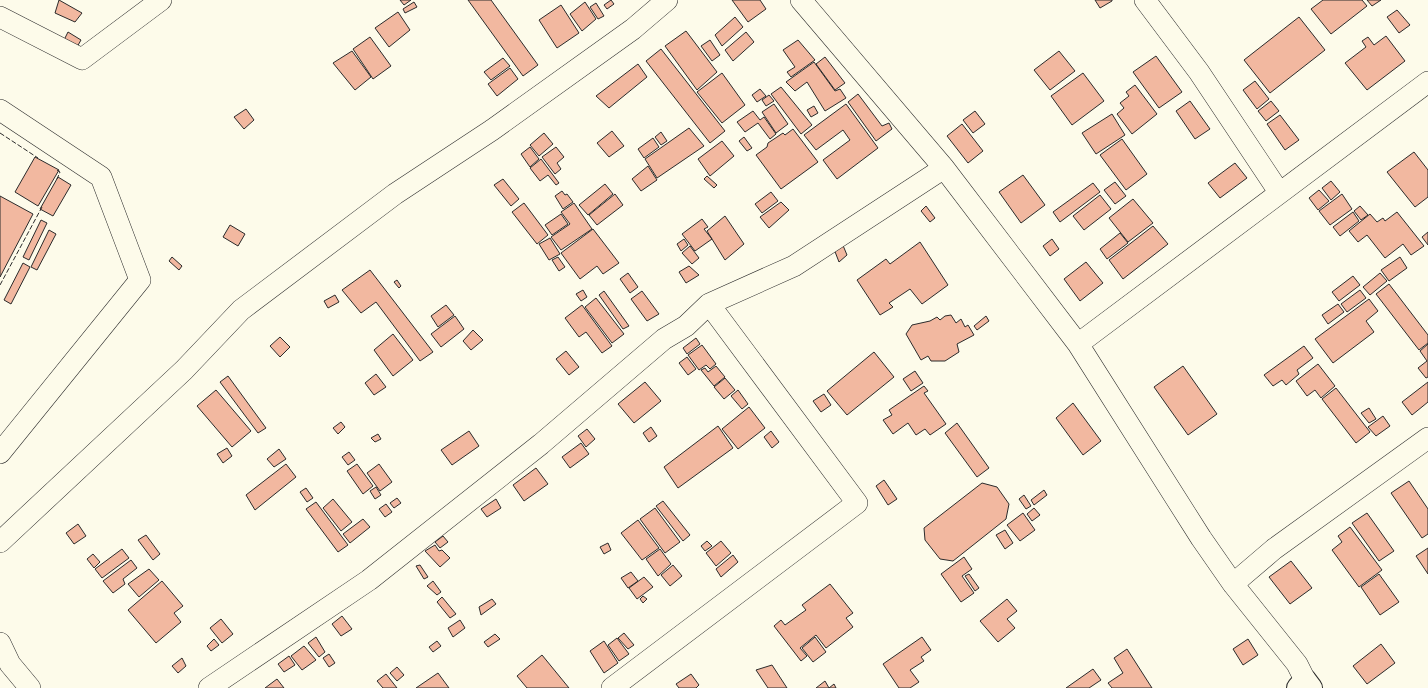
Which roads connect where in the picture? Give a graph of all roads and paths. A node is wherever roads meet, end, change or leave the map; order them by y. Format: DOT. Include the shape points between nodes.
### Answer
graph roads {
  1 [pos="161,0"];
  2 [pos="667,0"];
  3 [pos="801,0"];
  4 [pos="1145,0"];
  5 [pos="0,17"];
  6 [pos="1428,82"];
  7 [pos="0,110"];
  8 [pos="944,168"];
  9 [pos="1279,192"];
  10 [pos="709,304"];
  11 [pos="1078,344"];
  12 [pos="1428,438"];
  13 [pos="0,453"];
  14 [pos="0,542"];
  15 [pos="1233,584"];
  16 [pos="0,643"];
  17 [pos="1305,685"];
  18 [pos="30,688"];
  19 [pos="210,688"];
  20 [pos="612,688"];
  1 -- 5 [label="street" via="82,59"];
  2 -- 14 [label="street" via="633,29 492,130 395,194 241,310 184,370"];
  3 -- 8 [label="street"];
  4 -- 9 [label="street" via="1199,72"];
  6 -- 9 [label="street"];
  7 -- 13 [label="street" via="101,177 140,280"];
  8 -- 10 [label="street" via="794,266"];
  8 -- 11 [label="street"];
  9 -- 11 [label="street"];
  10 -- 19 [label="street" via="686,326 664,339 541,444 369,580"];
  10 -- 20 [label="street" via="857,503"];
  11 -- 15 [label="street"];
  12 -- 15 [label="street" via="1274,549"];
  15 -- 17 [label="street" via="1296,664"];
  16 -- 18 [label="street" via="10,664"];
}
